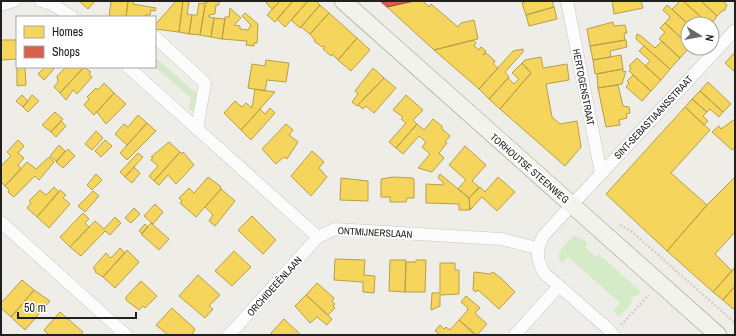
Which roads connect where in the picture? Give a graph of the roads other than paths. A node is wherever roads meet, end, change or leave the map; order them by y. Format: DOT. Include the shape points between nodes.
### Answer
graph roads {
  1 [pos="14,1"];
  2 [pos="41,1"];
  3 [pos="343,1"];
  4 [pos="567,1"];
  5 [pos="1,5"];
  6 [pos="70,16"];
  7 [pos="735,30"];
  8 [pos="156,38"];
  9 [pos="129,68"];
  10 [pos="198,130"];
  11 [pos="601,173"];
  12 [pos="572,205"];
  13 [pos="1,222"];
  14 [pos="318,237"];
  15 [pos="537,248"];
  16 [pos="559,286"];
  17 [pos="126,335"];
  18 [pos="229,335"];
  19 [pos="515,335"];
  20 [pos="613,335"];
  21 [pos="718,335"];
  1 -- 5 [label="street"];
  2 -- 6 [label="street" via="52,4"];
  3 -- 12 [label="main road, TORHOUTSE STEENWEG"];
  4 -- 11 [label="street, HERTOGENSTRAAT"];
  7 -- 11 [label="street, SINT-SEBASTIAANSSTRAAT"];
  8 -- 10 [label="street" via="205,83"];
  9 -- 10 [label="street"];
  10 -- 14 [label="street"];
  11 -- 12 [label="street, SINT-SEBASTIAANSSTRAAT"];
  12 -- 15 [label="street" via="543,236"];
  12 -- 21 [label="main road, TORHOUTSE STEENWEG"];
  13 -- 17 [label="street"];
  14 -- 15 [label="street, ONTMIJNERSLAAN" via="335,229 343,229 501,239"];
  14 -- 18 [label="street, ORCHIDEEËNLAAN"];
  15 -- 16 [label="street" via="538,261 544,273"];
  16 -- 19 [label="street"];
  16 -- 20 [label="street"];
}
